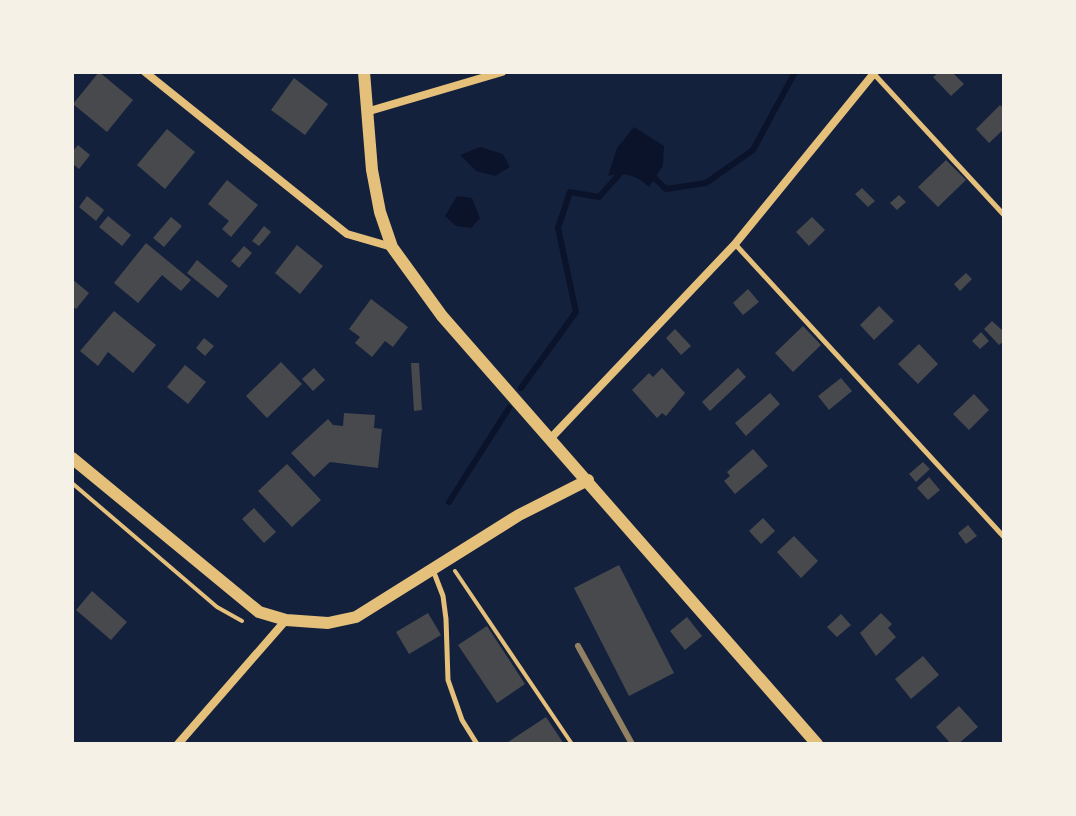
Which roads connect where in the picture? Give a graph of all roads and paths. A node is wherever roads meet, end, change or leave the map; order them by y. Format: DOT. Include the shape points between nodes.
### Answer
graph roads {
  1 [pos="145,72"];
  2 [pos="364,72"];
  3 [pos="502,72"];
  4 [pos="874,73"];
  5 [pos="366,112"];
  6 [pos="1004,215"];
  7 [pos="735,244"];
  8 [pos="392,247"];
  9 [pos="550,439"];
  10 [pos="72,458"];
  11 [pos="588,480"];
  12 [pos="72,483"];
  13 [pos="1004,537"];
  14 [pos="447,559"];
  15 [pos="433,569"];
  16 [pos="286,620"];
  17 [pos="274,635"];
  18 [pos="178,744"];
  19 [pos="477,744"];
  20 [pos="572,744"];
  21 [pos="817,744"];
  1 -- 8 [label="street" via="347,234"];
  2 -- 5 [label="street"];
  3 -- 5 [label="street"];
  4 -- 6 [label="lane"];
  4 -- 7 [label="street"];
  5 -- 8 [label="street" via="376,192"];
  7 -- 9 [label="street"];
  7 -- 13 [label="lane"];
  8 -- 9 [label="street" via="442,316"];
  9 -- 11 [label="street"];
  10 -- 16 [label="street" via="239,598 259,612"];
  11 -- 14 [label="street"];
  11 -- 21 [label="street"];
  12 -- 17 [label="path" via="217,607"];
  14 -- 15 [label="street"];
  14 -- 20 [label="path"];
  15 -- 16 [label="street" via="356,617 328,623"];
  15 -- 19 [label="lane" via="443,596 448,680"];
  16 -- 17 [label="street"];
  17 -- 18 [label="street"];
}
